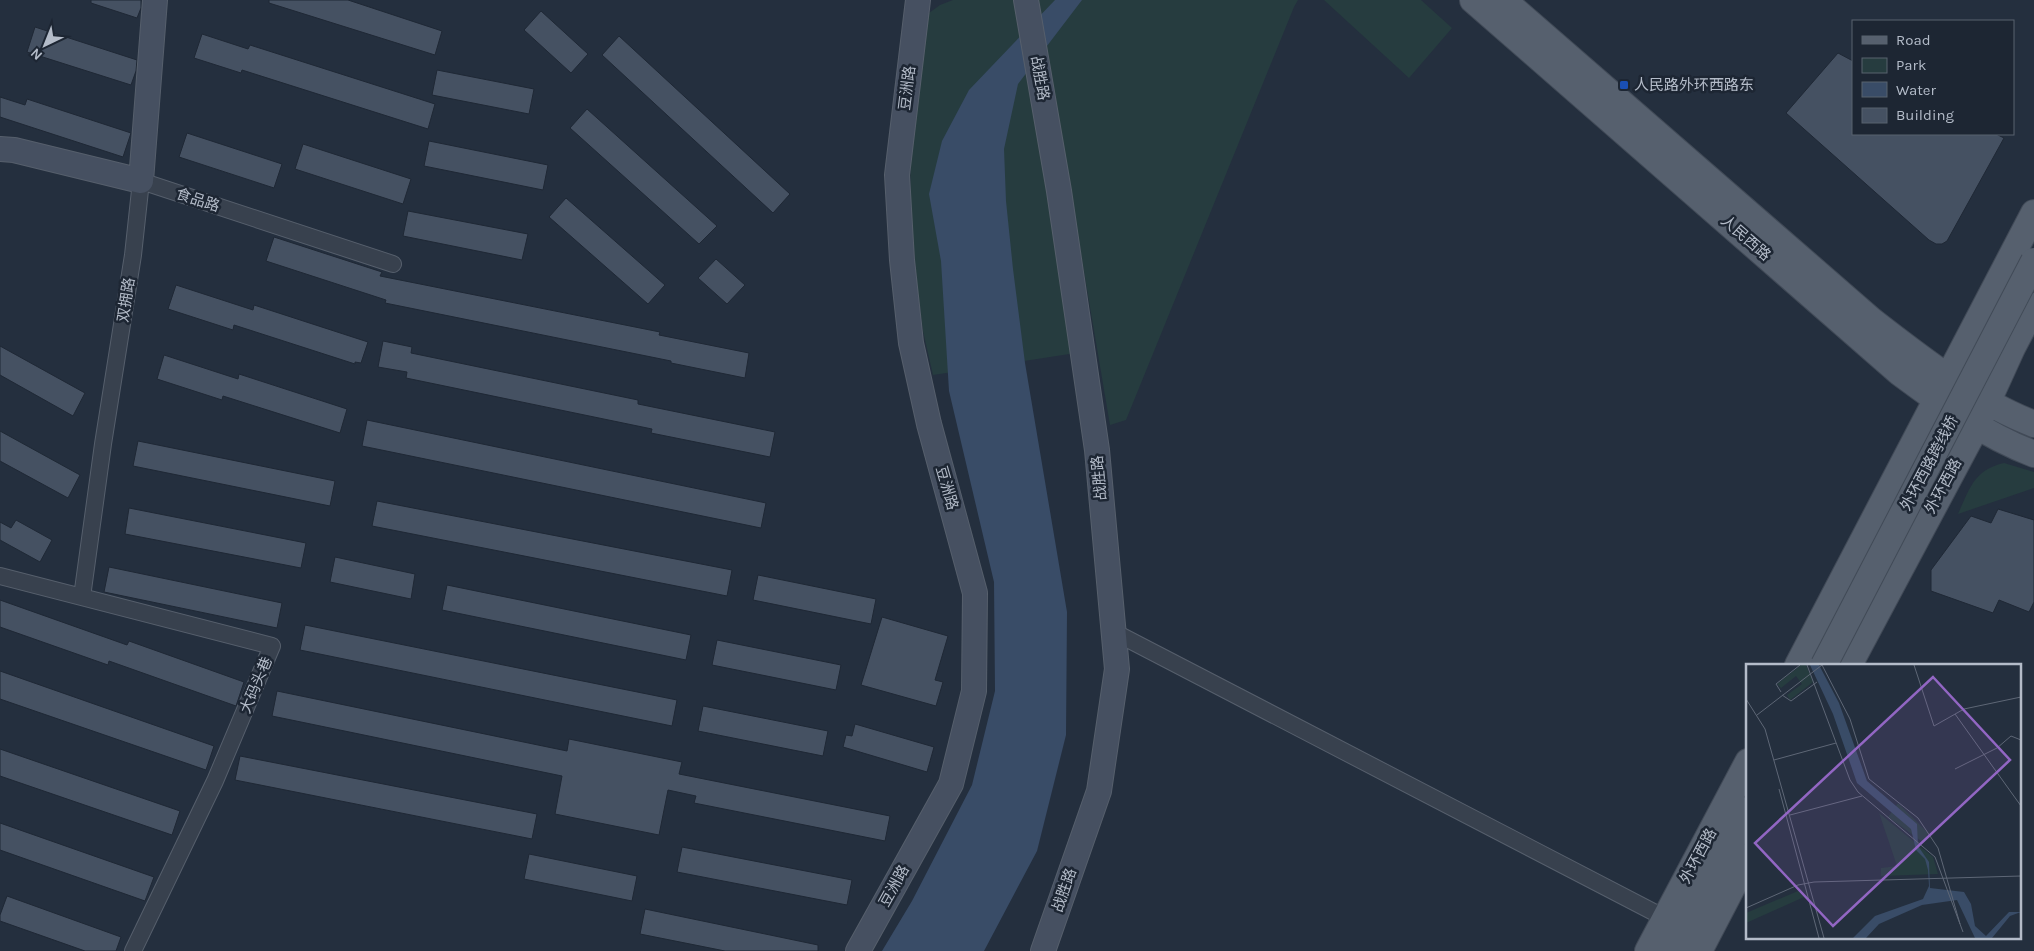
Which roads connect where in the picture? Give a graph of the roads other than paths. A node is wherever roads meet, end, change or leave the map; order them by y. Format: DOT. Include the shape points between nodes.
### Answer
graph roads {
  1 [pos="155,0"];
  2 [pos="918,0"];
  3 [pos="1026,0"];
  4 [pos="1473,0"];
  5 [pos="1503,0"];
  6 [pos="0,149"];
  7 [pos="141,181"];
  8 [pos="2034,213"];
  9 [pos="2034,261"];
  10 [pos="393,264"];
  11 [pos="2034,306"];
  12 [pos="1949,376"];
  13 [pos="1936,399"];
  14 [pos="1988,402"];
  15 [pos="2034,424"];
  16 [pos="1976,427"];
  17 [pos="2034,454"];
  18 [pos="0,576"];
  19 [pos="82,597"];
  20 [pos="1114,632"];
  21 [pos="1799,664"];
  22 [pos="1825,664"];
  23 [pos="1850,664"];
  24 [pos="1746,766"];
  25 [pos="1746,814"];
  26 [pos="1746,861"];
  27 [pos="1666,918"];
  28 [pos="134,951"];
  29 [pos="858,951"];
  30 [pos="1044,951"];
  31 [pos="1648,951"];
  32 [pos="1674,951"];
  33 [pos="1698,951"];
  1 -- 7 [label="street, 双拥路"];
  2 -- 29 [label="street, 豆洲路" via="897,175 902,260 911,343 975,592 974,691 950,784"];
  3 -- 20 [label="street, 战胜路" via="1059,191 1096,450"];
  4 -- 13 [label="main road, 人民西路" via="1851,332"];
  5 -- 12 [label="main road, 人民西路" via="1871,320"];
  6 -- 7 [label="street, 食品路"];
  7 -- 10 [label="street, 食品路"];
  7 -- 19 [label="street, 双拥路"];
  8 -- 12 [label="main road"];
  9 -- 22 [label="main road, 外环西路跨线桥, bridge"];
  11 -- 14 [label="main road, 外环西路"];
  12 -- 13 [label="main road"];
  12 -- 14 [label="main road, 人民西路"];
  13 -- 16 [label="main road, 人民西路"];
  13 -- 21 [label="main road"];
  14 -- 15 [label="main road, 人民西路"];
  14 -- 16 [label="main road, 外环西路"];
  16 -- 17 [label="main road, 人民西路"];
  16 -- 23 [label="main road, 外环西路"];
  18 -- 19 [label="street, 大码头巷"];
  19 -- 28 [label="street, 大码头巷" via="272,646 215,781"];
  20 -- 27 [label="street"];
  20 -- 30 [label="street, 战胜路" via="1117,670 1099,791"];
  24 -- 27 [label="main road, 外环西路"];
  25 -- 32 [label="main road"];
  26 -- 33 [label="main road"];
  27 -- 31 [label="main road, 外环西路"];
}
